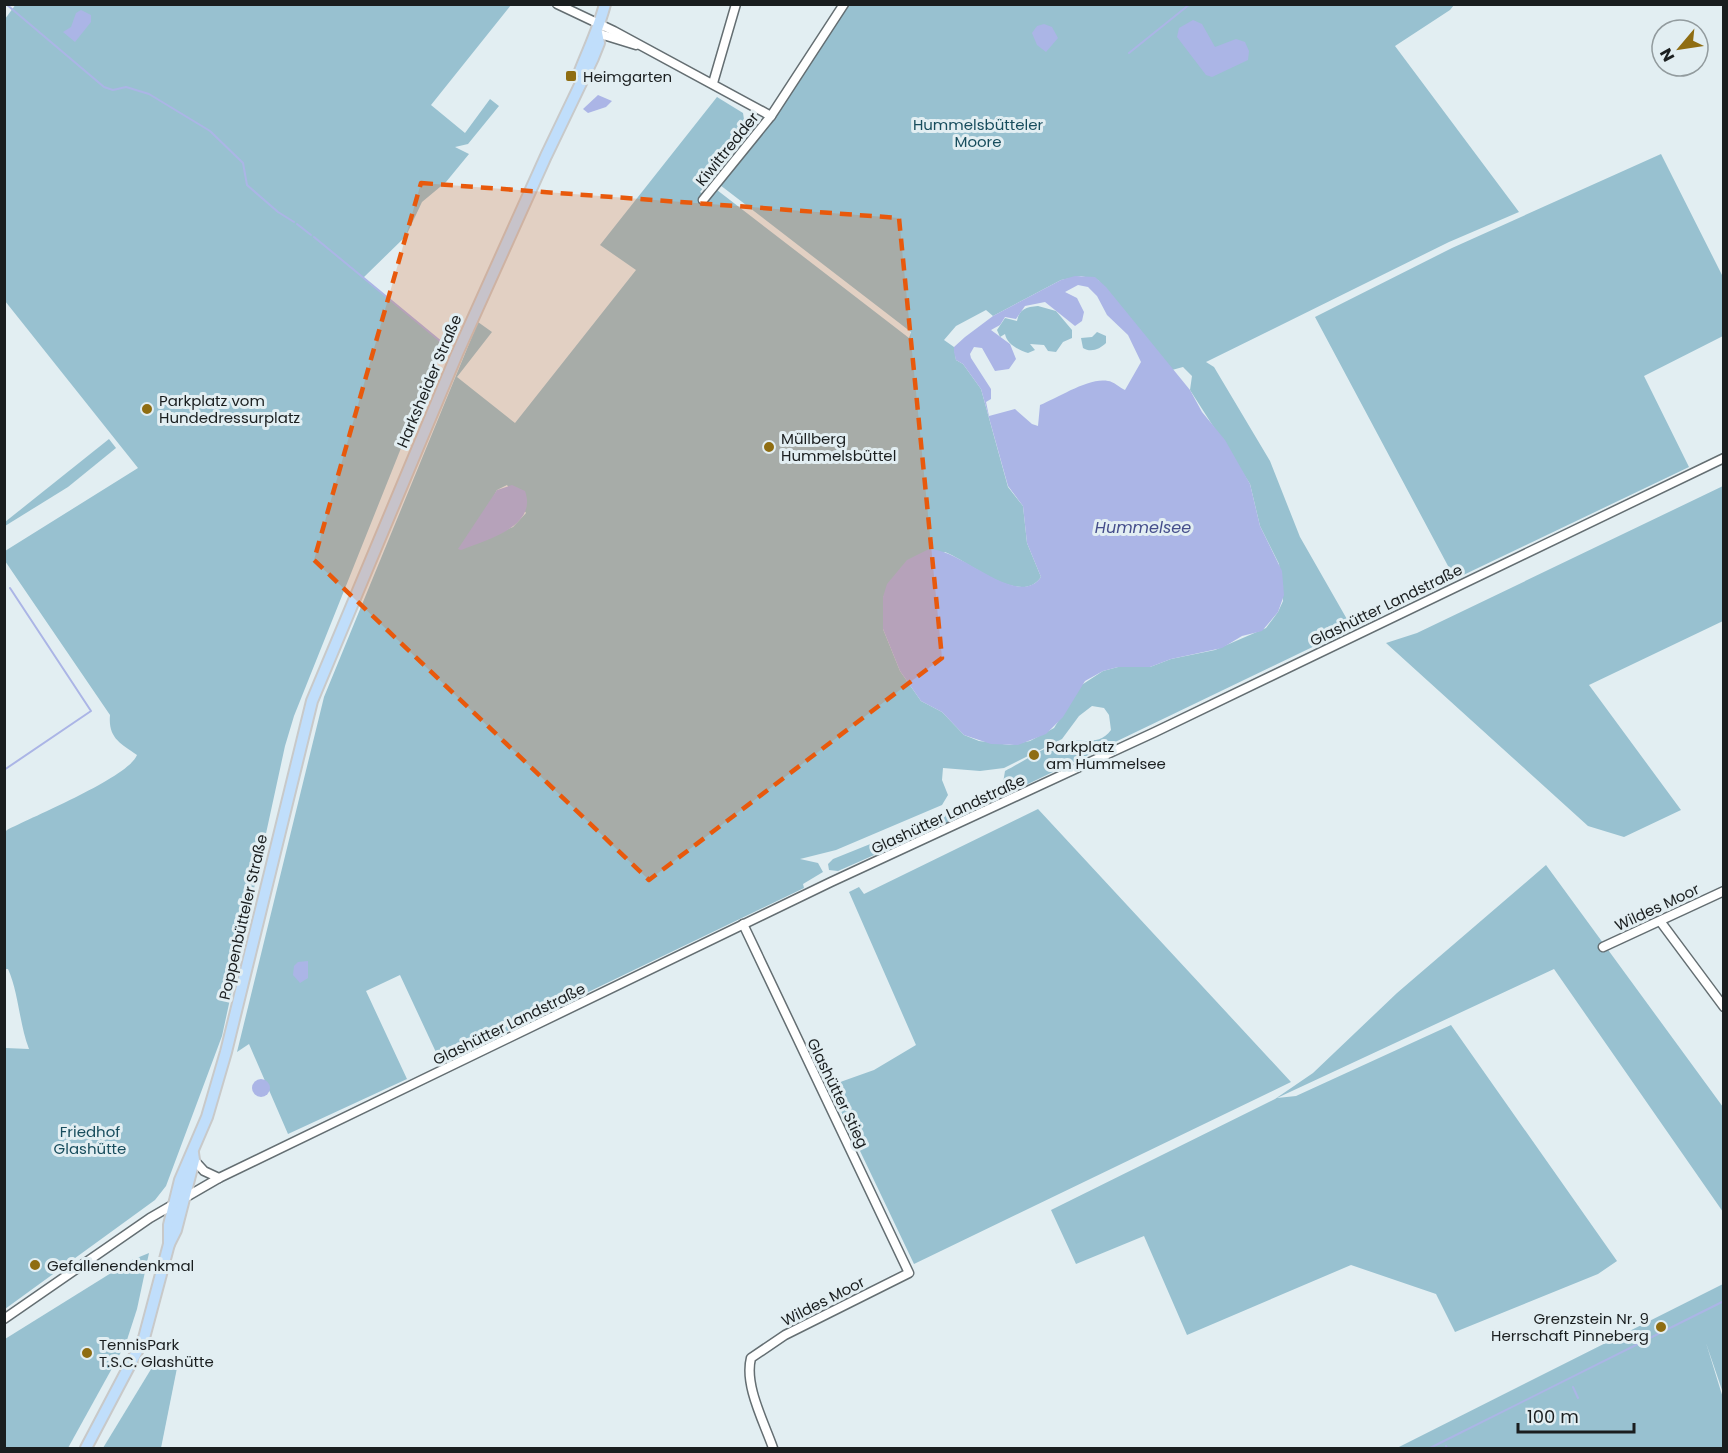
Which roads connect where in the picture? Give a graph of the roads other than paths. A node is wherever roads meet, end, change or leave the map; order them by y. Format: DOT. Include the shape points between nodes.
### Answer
graph roads {
  1 [pos="557,4"];
  2 [pos="605,4"];
  3 [pos="736,4"];
  4 [pos="844,4"];
  5 [pos="598,29"];
  6 [pos="713,83"];
  7 [pos="771,116"];
  8 [pos="703,200"];
  9 [pos="1724,458"];
  10 [pos="317,686"];
  11 [pos="1724,891"];
  12 [pos="1660,921"];
  13 [pos="743,924"];
  14 [pos="1603,947"];
  15 [pos="1724,1007"];
  16 [pos="194,1156"];
  17 [pos="219,1178"];
  18 [pos="180,1199"];
  19 [pos="909,1273"];
  20 [pos="4,1319"];
  21 [pos="86,1449"];
  22 [pos="773,1449"];
  1 -- 5 [label="street, Kiwittredder"];
  2 -- 5 [label="main road, Harksheider Straße"];
  3 -- 6 [label="street"];
  4 -- 7 [label="street, Kiwittredder"];
  5 -- 6 [label="street, Kiwittredder"];
  5 -- 10 [label="main road, Harksheider Straße" via="591,38 576,91 457,354"];
  6 -- 7 [label="street, Kiwittredder"];
  7 -- 8 [label="street, Kiwittredder"];
  9 -- 13 [label="street, Glashütter Landstraße"];
  10 -- 16 [label="main road, Poppenbütteler Straße" via="301,736 216,1091"];
  11 -- 12 [label="street, Wildes Moor"];
  12 -- 14 [label="street, Wildes Moor"];
  12 -- 15 [label="street"];
  13 -- 17 [label="street, Glashütter Landstraße"];
  13 -- 19 [label="street, Glashütter Stieg"];
  16 -- 17 [label="street" via="204,1171"];
  16 -- 18 [label="main road, Poppenbütteler Straße" via="187,1159"];
  17 -- 18 [label="street, Glashütter Landstraße"];
  18 -- 20 [label="street, Glashütter Landstraße"];
  18 -- 21 [label="main road, Poppenbütteler Straße" via="169,1225 169,1244 144,1338"];
  19 -- 22 [label="street, Wildes Moor" via="785,1335 751,1358 751,1383"];
}
